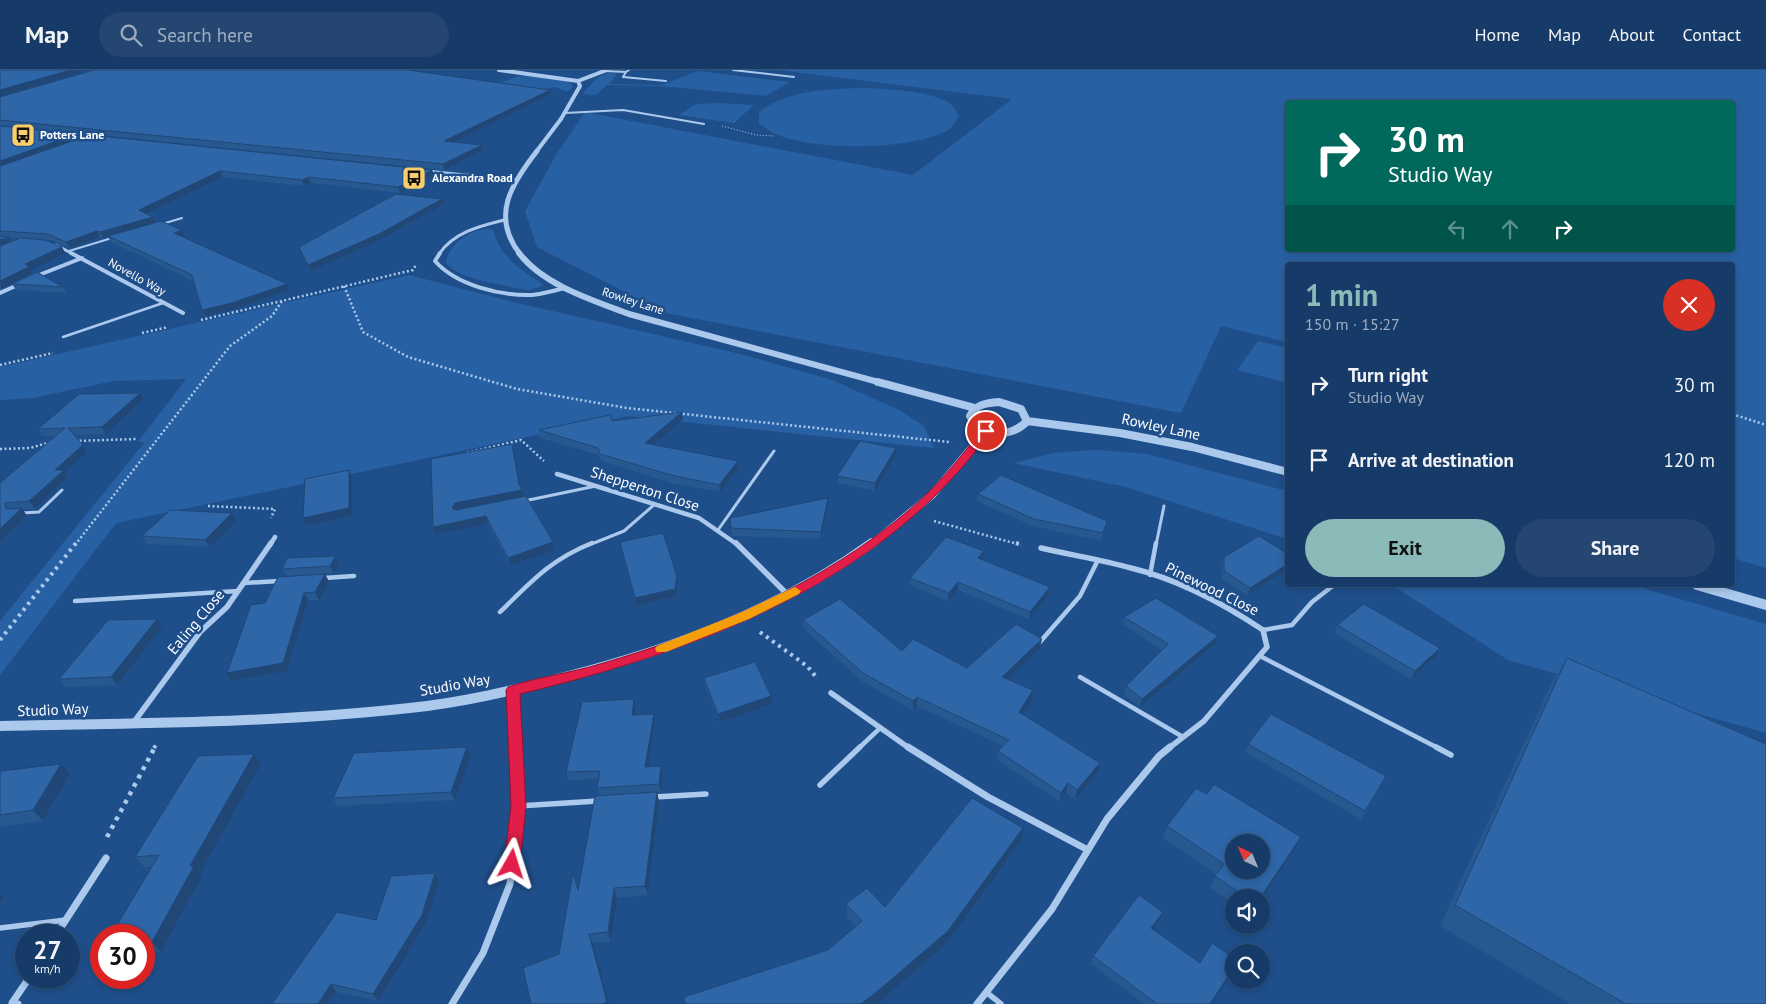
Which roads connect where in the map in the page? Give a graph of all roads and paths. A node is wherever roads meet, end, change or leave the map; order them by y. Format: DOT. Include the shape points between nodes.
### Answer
graph roads {
  1 [pos="499,70"];
  2 [pos="606,70"];
  3 [pos="629,70"];
  4 [pos="733,70"];
  5 [pos="626,72"];
  6 [pos="794,77"];
  7 [pos="666,80"];
  8 [pos="578,81"];
  9 [pos="565,113"];
  10 [pos="704,124"];
  11 [pos="65,134"];
  12 [pos="774,136"];
  13 [pos="94,137"];
  14 [pos="85,140"];
  15 [pos="422,170"];
  16 [pos="515,180"];
  17 [pos="182,218"];
  18 [pos="504,220"];
  19 [pos="156,226"];
  20 [pos="120,236"];
  21 [pos="51,243"];
  22 [pos="69,251"];
  23 [pos="82,258"];
  24 [pos="413,270"];
  25 [pos="32,278"];
  26 [pos="24,282"];
  27 [pos="344,286"];
  28 [pos="566,288"];
  29 [pos="0,293"];
  30 [pos="282,300"];
  31 [pos="163,303"];
  32 [pos="183,313"];
  33 [pos="196,321"];
  34 [pos="168,327"];
  35 [pos="140,333"];
  36 [pos="64,337"];
  37 [pos="56,352"];
  38 [pos="0,365"];
  39 [pos="975,408"];
  40 [pos="1735,415"];
  41 [pos="1027,421"];
  42 [pos="1766,425"];
  43 [pos="986,431"];
  44 [pos="136,439"];
  45 [pos="72,440"];
  46 [pos="54,441"];
  47 [pos="974,446"];
  48 [pos="0,449"];
  49 [pos="774,451"];
  50 [pos="463,453"];
  51 [pos="1285,471"];
  52 [pos="557,474"];
  53 [pos="597,486"];
  54 [pos="62,490"];
  55 [pos="514,503"];
  56 [pos="655,504"];
  57 [pos="208,506"];
  58 [pos="1164,506"];
  59 [pos="913,512"];
  60 [pos="12,513"];
  61 [pos="718,530"];
  62 [pos="275,537"];
  63 [pos="1041,548"];
  64 [pos="1098,560"];
  65 [pos="1150,574"];
  66 [pos="354,576"];
  67 [pos="318,578"];
  68 [pos="290,580"];
  69 [pos="244,583"];
  70 [pos="1331,587"];
  71 [pos="1703,587"];
  72 [pos="238,591"];
  73 [pos="788,595"];
  74 [pos="75,601"];
  75 [pos="1766,605"];
  76 [pos="500,612"];
  77 [pos="745,616"];
  78 [pos="1263,630"];
  79 [pos="0,640"];
  80 [pos="1040,642"];
  81 [pos="1260,656"];
  82 [pos="1080,677"];
  83 [pos="513,690"];
  84 [pos="831,694"];
  85 [pos="169,722"];
  86 [pos="134,723"];
  87 [pos="0,726"];
  88 [pos="878,730"];
  89 [pos="1183,736"];
  90 [pos="1451,755"];
  91 [pos="820,785"];
  92 [pos="706,794"];
  93 [pos="647,798"];
  94 [pos="607,800"];
  95 [pos="518,806"];
  96 [pos="1088,850"];
  97 [pos="106,858"];
  98 [pos="66,920"];
  99 [pos="63,924"];
  100 [pos="0,928"];
  101 [pos="23,989"];
  102 [pos="986,992"];
  103 [pos="14,1004"];
  104 [pos="452,1004"];
  105 [pos="977,1004"];
  106 [pos="1001,1004"];
  1 -- 8 [label="street"];
  2 -- 5 [label="lane"];
  2 -- 8 [label="street"];
  3 -- 5 [label="lane"];
  4 -- 6 [label="lane"];
  5 -- 7 [label="lane" via="623,77 629,79"];
  8 -- 9 [label="street" via="580,86"];
  9 -- 10 [label="lane" via="623,110"];
  9 -- 16 [label="street"];
  10 -- 12 [label="path" via="738,128 768,138"];
  11 -- 13 [label="street"];
  13 -- 14 [label="lane"];
  15 -- 16 [label="street"];
  16 -- 18 [label="street"];
  17 -- 19 [label="lane"];
  18 -- 28 [label="street, Rowley Lane" via="511,243 524,260"];
  18 -- 28 [label="street" via="460,233 439,251 434,261 439,270 465,282 515,294 534,295"];
  20 -- 22 [label="lane"];
  21 -- 22 [label="street, Novello Way"];
  22 -- 23 [label="street, Novello Way"];
  23 -- 25 [label="street"];
  23 -- 31 [label="street, Novello Way"];
  24 -- 27 [label="path"];
  26 -- 29 [label="street"];
  27 -- 30 [label="path"];
  27 -- 47 [label="path" via="363,332 408,357 517,389 627,408 927,438"];
  28 -- 39 [label="street, Rowley Lane" via="629,314"];
  30 -- 33 [label="path"];
  30 -- 79 [label="path" via="272,316 230,346"];
  31 -- 32 [label="street, Novello Way"];
  31 -- 36 [label="lane"];
  34 -- 35 [label="path"];
  37 -- 38 [label="path"];
  39 -- 41 [label="street" via="990,402 1009,404 1023,411"];
  39 -- 43 [label="street" via="971,411 970,420"];
  40 -- 42 [label="path"];
  41 -- 43 [label="street" via="1013,432"];
  41 -- 51 [label="street, Rowley Lane" via="1120,433 1192,447"];
  43 -- 47 [label="street, Studio Way"];
  44 -- 45 [label="path"];
  46 -- 48 [label="path" via="30,448"];
  47 -- 59 [label="street, Studio Way" via="952,475"];
  49 -- 61 [label="lane"];
  50 -- 52 [label="path" via="520,440"];
  52 -- 53 [label="street, Shepperton Close"];
  53 -- 55 [label="lane"];
  53 -- 56 [label="street, Shepperton Close"];
  54 -- 60 [label="lane" via="39,512"];
  56 -- 61 [label="street, Shepperton Close" via="698,518"];
  56 -- 76 [label="lane" via="624,531 568,553 546,567"];
  57 -- 62 [label="path" via="275,509 266,530"];
  58 -- 65 [label="lane"];
  59 -- 63 [label="path" via="946,526"];
  59 -- 73 [label="street, Studio Way" via="851,558"];
  61 -- 73 [label="street, Shepperton Close" via="731,538"];
  62 -- 69 [label="street, Ealing Close"];
  63 -- 64 [label="street, Pinewood Close"];
  64 -- 65 [label="street, Pinewood Close"];
  64 -- 80 [label="lane" via="1080,596"];
  65 -- 78 [label="street, Pinewood Close" via="1178,584"];
  66 -- 67 [label="lane"];
  68 -- 69 [label="lane"];
  69 -- 72 [label="street, Ealing Close"];
  70 -- 78 [label="lane" via="1312,602 1292,625"];
  71 -- 75 [label="street"];
  72 -- 74 [label="lane"];
  72 -- 86 [label="street, Ealing Close" via="228,607 200,632"];
  73 -- 77 [label="street, Studio Way"];
  77 -- 83 [label="street, Studio Way" via="600,670"];
  77 -- 84 [label="path" via="764,636 806,666"];
  78 -- 81 [label="street, Pinewood Close" via="1267,647"];
  81 -- 89 [label="street" via="1204,721"];
  81 -- 90 [label="lane"];
  82 -- 89 [label="lane"];
  83 -- 85 [label="street, Studio Way" via="432,706 339,715"];
  83 -- 95 [label="street"];
  84 -- 88 [label="street"];
  85 -- 86 [label="street, Studio Way"];
  85 -- 97 [label="path" via="100,852"];
  86 -- 87 [label="street, Studio Way"];
  88 -- 91 [label="lane"];
  88 -- 96 [label="street" via="1031,822"];
  89 -- 96 [label="street" via="1158,756 1107,819"];
  92 -- 93 [label="lane"];
  94 -- 95 [label="lane"];
  95 -- 104 [label="street" via="510,884 483,953"];
  96 -- 102 [label="street" via="1052,909"];
  97 -- 98 [label="street"];
  98 -- 99 [label="street"];
  98 -- 100 [label="lane"];
  101 -- 103 [label="street"];
  102 -- 105 [label="street"];
  102 -- 106 [label="lane"];
}
